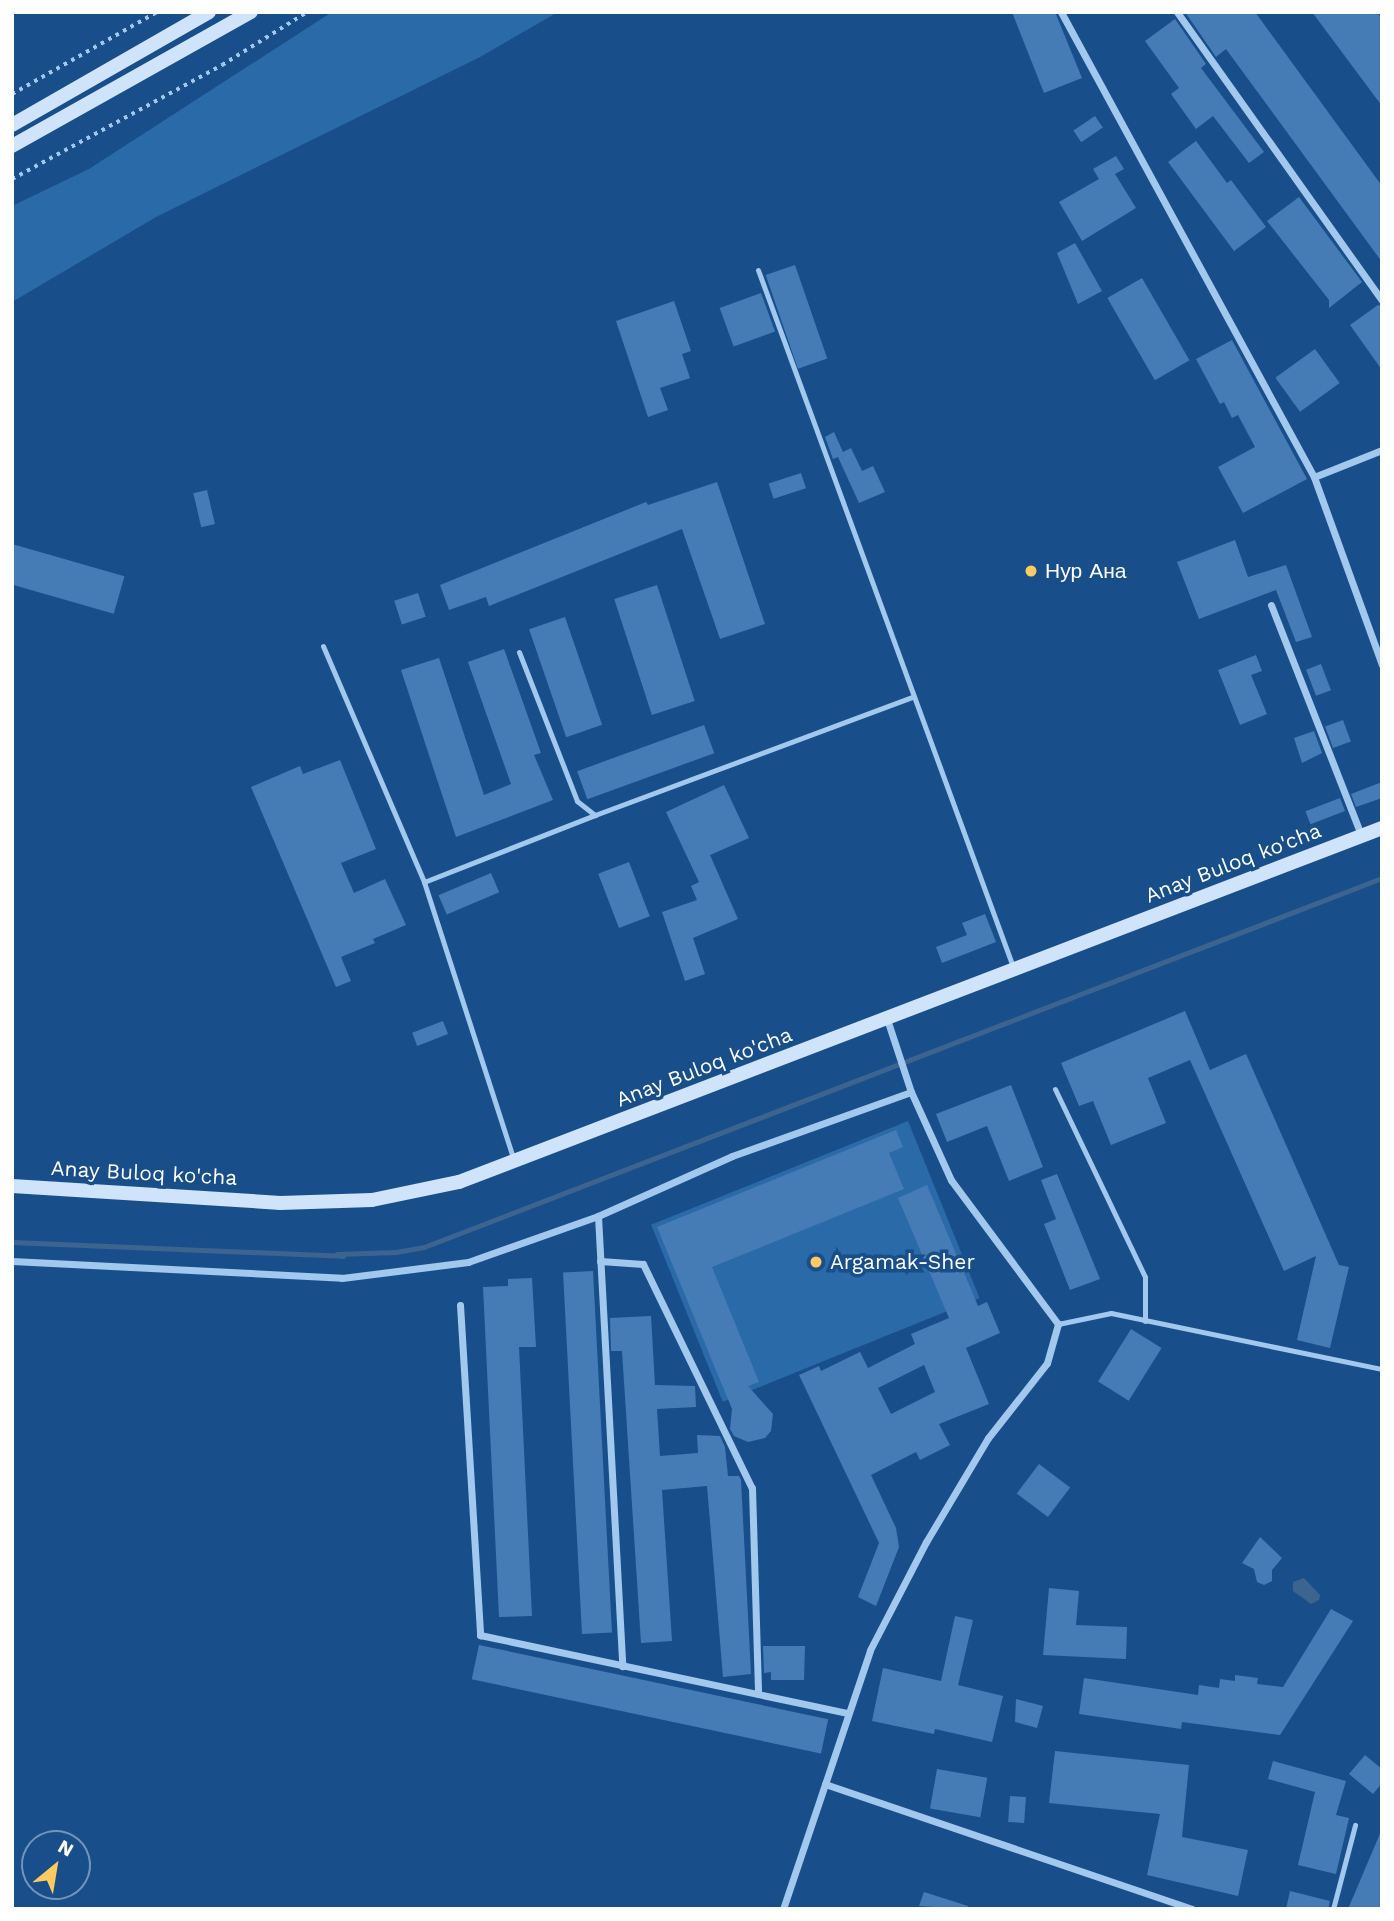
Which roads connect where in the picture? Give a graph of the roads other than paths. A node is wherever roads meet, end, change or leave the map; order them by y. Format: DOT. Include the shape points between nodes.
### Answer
graph roads {
  1 [pos="209,12"];
  2 [pos="251,12"];
  3 [pos="1061,12"];
  4 [pos="1177,12"];
  5 [pos="12,125"];
  6 [pos="12,146"];
  7 [pos="758,270"];
  8 [pos="1382,300"];
  9 [pos="1382,450"];
  10 [pos="1314,477"];
  11 [pos="1271,605"];
  12 [pos="323,646"];
  13 [pos="519,652"];
  14 [pos="1382,666"];
  15 [pos="912,697"];
  16 [pos="595,815"];
  17 [pos="1382,828"];
  18 [pos="1361,836"];
  19 [pos="424,882"];
  20 [pos="1014,970"];
  21 [pos="887,1019"];
  22 [pos="1055,1089"];
  23 [pos="911,1092"];
  24 [pos="514,1162"];
  25 [pos="12,1186"];
  26 [pos="598,1216"];
  27 [pos="12,1261"];
  28 [pos="600,1261"];
  29 [pos="460,1305"];
  30 [pos="1145,1321"];
  31 [pos="1058,1324"];
  32 [pos="1382,1369"];
  33 [pos="622,1666"];
  34 [pos="758,1694"];
  35 [pos="848,1713"];
  36 [pos="825,1784"];
  37 [pos="1354,1825"];
  38 [pos="783,1909"];
  39 [pos="1192,1909"];
  40 [pos="1333,1909"];
  1 -- 5 [label="main road"];
  2 -- 6 [label="main road"];
  3 -- 10 [label="street"];
  4 -- 8 [label="street"];
  7 -- 15 [label="lane"];
  9 -- 10 [label="street"];
  10 -- 14 [label="street"];
  11 -- 18 [label="street"];
  12 -- 19 [label="lane"];
  13 -- 16 [label="lane" via="578,801"];
  15 -- 16 [label="lane"];
  15 -- 20 [label="lane"];
  16 -- 19 [label="lane"];
  17 -- 18 [label="main road, Anay Buloq ko'cha"];
  18 -- 20 [label="main road, Anay Buloq ko'cha"];
  19 -- 24 [label="lane"];
  20 -- 21 [label="main road, Anay Buloq ko'cha"];
  21 -- 23 [label="street"];
  21 -- 24 [label="main road, Anay Buloq ko'cha"];
  22 -- 30 [label="lane" via="1145,1277"];
  23 -- 26 [label="street" via="732,1156"];
  23 -- 31 [label="street" via="951,1180"];
  24 -- 25 [label="main road, Anay Buloq ko'cha" via="459,1182 360,1200 280,1203"];
  26 -- 27 [label="street" via="468,1262 342,1278"];
  26 -- 28 [label="street"];
  28 -- 33 [label="street"];
  28 -- 34 [label="street" via="643,1264 752,1488"];
  29 -- 33 [label="street" via="480,1635"];
  30 -- 31 [label="lane" via="1111,1313"];
  30 -- 32 [label="lane"];
  31 -- 35 [label="street" via="1047,1363 988,1438 926,1542 870,1650"];
  33 -- 34 [label="street"];
  34 -- 35 [label="street"];
  35 -- 36 [label="street"];
  36 -- 38 [label="street"];
  36 -- 39 [label="street"];
  37 -- 40 [label="lane"];
}
